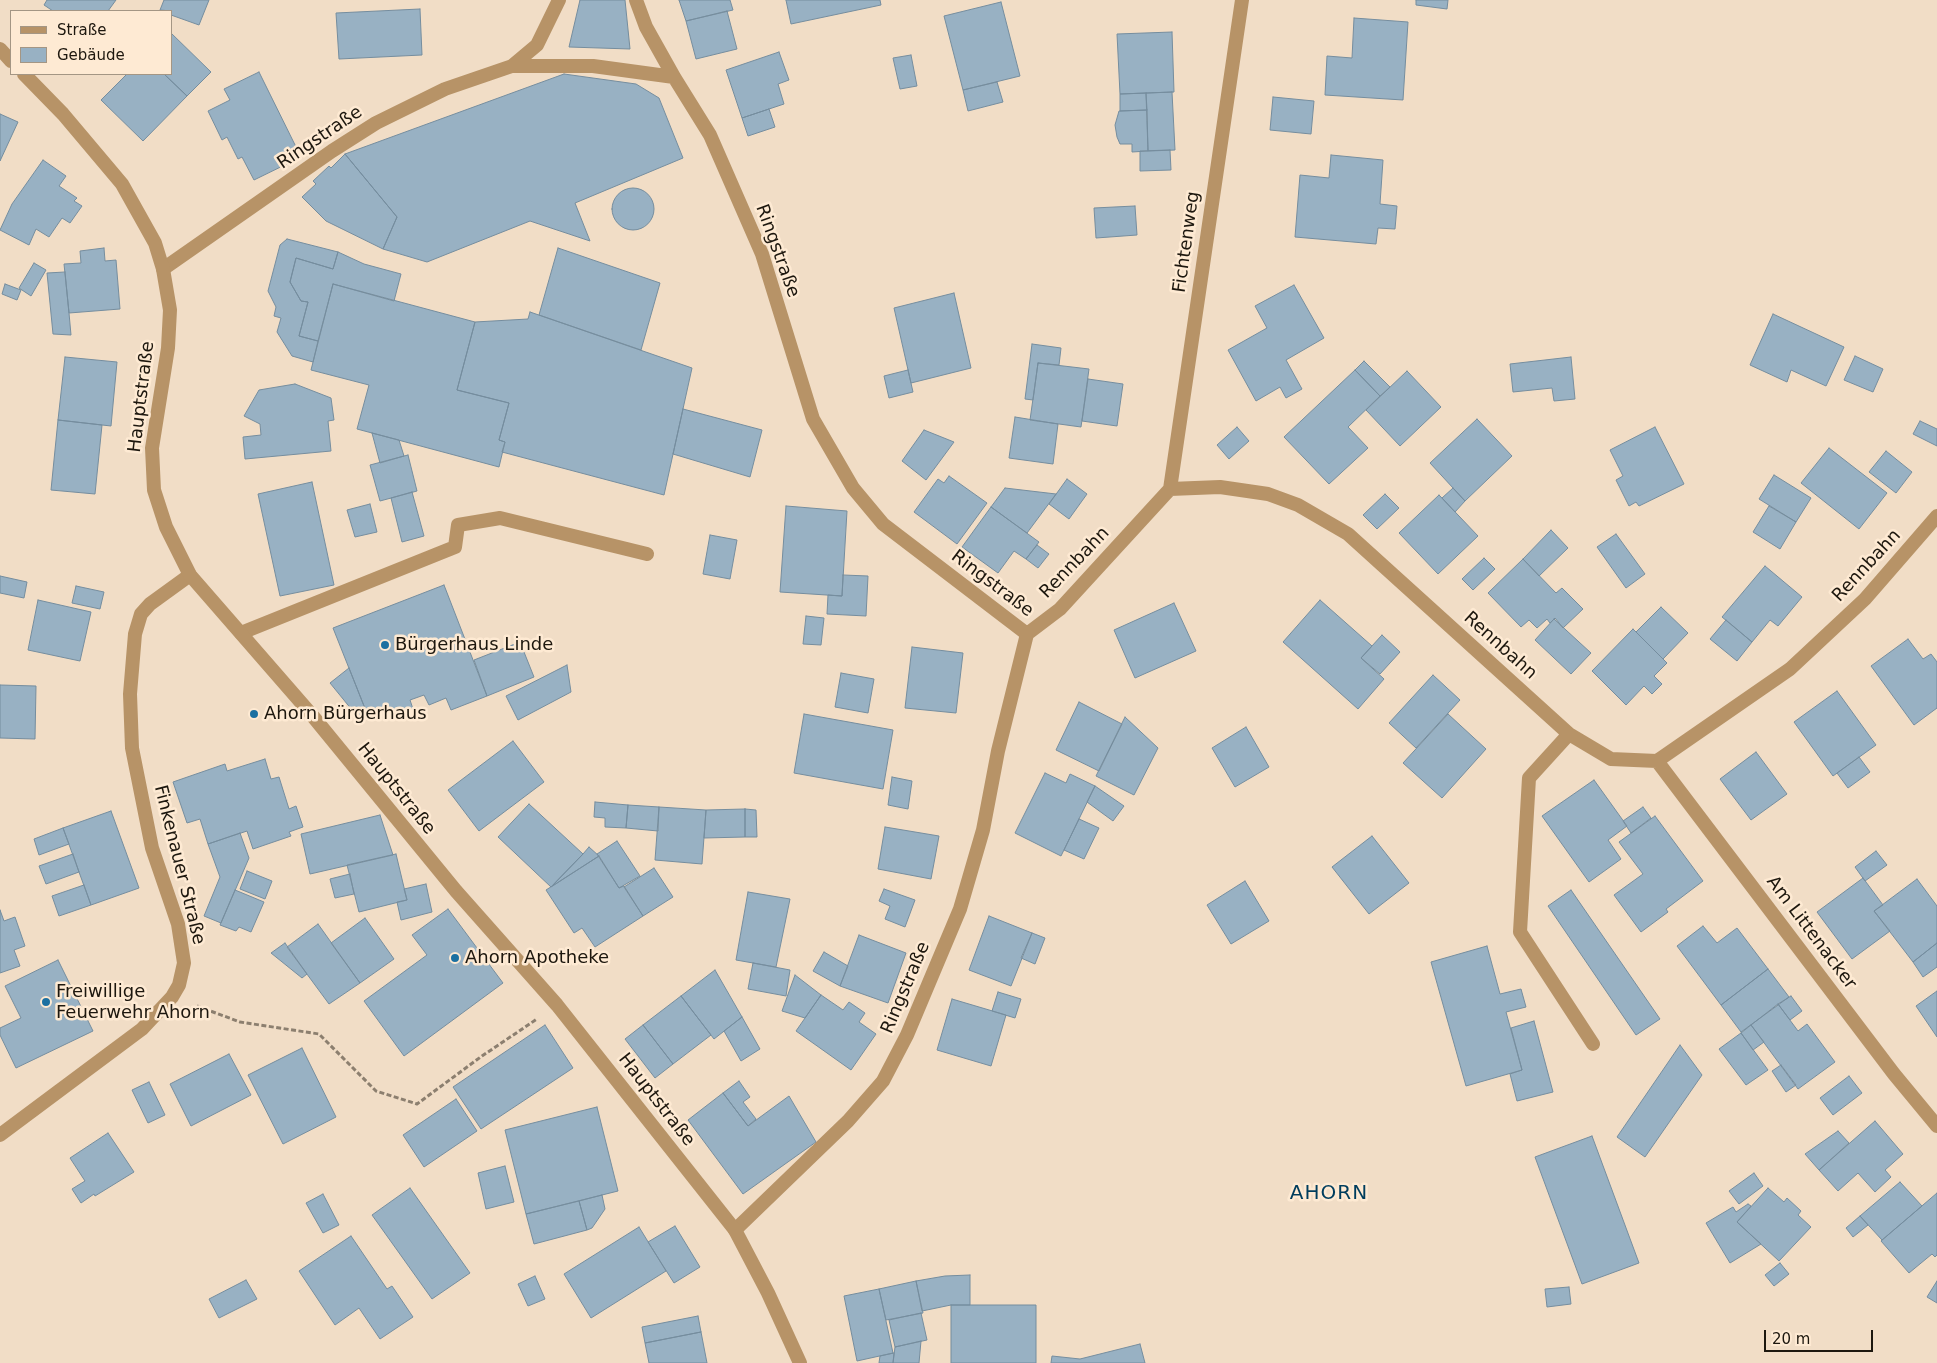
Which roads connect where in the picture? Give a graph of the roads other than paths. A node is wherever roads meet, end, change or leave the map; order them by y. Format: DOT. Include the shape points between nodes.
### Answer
graph roads {
  1 [pos="558,0"];
  2 [pos="636,0"];
  3 [pos="1242,0"];
  4 [pos="0,49"];
  5 [pos="10,60"];
  6 [pos="512,66"];
  7 [pos="25,75"];
  8 [pos="674,78"];
  9 [pos="163,269"];
  10 [pos="1170,489"];
  11 [pos="1937,516"];
  12 [pos="648,554"];
  13 [pos="190,575"];
  14 [pos="241,633"];
  15 [pos="1027,634"];
  16 [pos="1569,734"];
  17 [pos="1658,761"];
  18 [pos="1593,1044"];
  19 [pos="1937,1126"];
  20 [pos="0,1135"];
  21 [pos="735,1230"];
  22 [pos="800,1363"];
  1 -- 6 [label="street, Ringstraße" via="537,45"];
  2 -- 8 [label="street, Ringstraße" via="646,27"];
  3 -- 10 [label="street, Fichtenweg"];
  4 -- 5 [label="street"];
  6 -- 8 [label="street, Ringstraße" via="593,66"];
  6 -- 9 [label="street, Ringstraße" via="445,89 376,124"];
  7 -- 9 [label="street, Hauptstraße" via="122,184 155,243"];
  8 -- 15 [label="street, Ringstraße" via="710,135 762,254 813,419 853,488 884,524"];
  9 -- 13 [label="street, Hauptstraße" via="170,310 168,348 152,448 154,490 166,527"];
  10 -- 15 [label="street, Rennbahn" via="1060,609"];
  10 -- 16 [label="street, Rennbahn" via="1220,487 1268,494 1298,505 1348,534"];
  11 -- 17 [label="street, Rennbahn" via="1865,599 1790,669"];
  12 -- 14 [label="street" via="500,518 458,525 455,547"];
  13 -- 14 [label="street, Hauptstraße"];
  13 -- 20 [label="street, Finkenauer Straße" via="141,614 135,634 130,694 132,748 152,848 178,924 184,963 179,985 142,1030"];
  14 -- 21 [label="street, Hauptstraße" via="456,891 557,1006"];
  15 -- 21 [label="street, Ringstraße" via="998,751 983,830 960,909 907,1035 883,1081 848,1121"];
  16 -- 17 [label="street, Rennbahn" via="1611,760"];
  16 -- 18 [label="street" via="1530,778 1520,932"];
  17 -- 19 [label="street, Am Littenacker" via="1888,1067"];
  21 -- 22 [label="street, Hauptstraße"];
}
